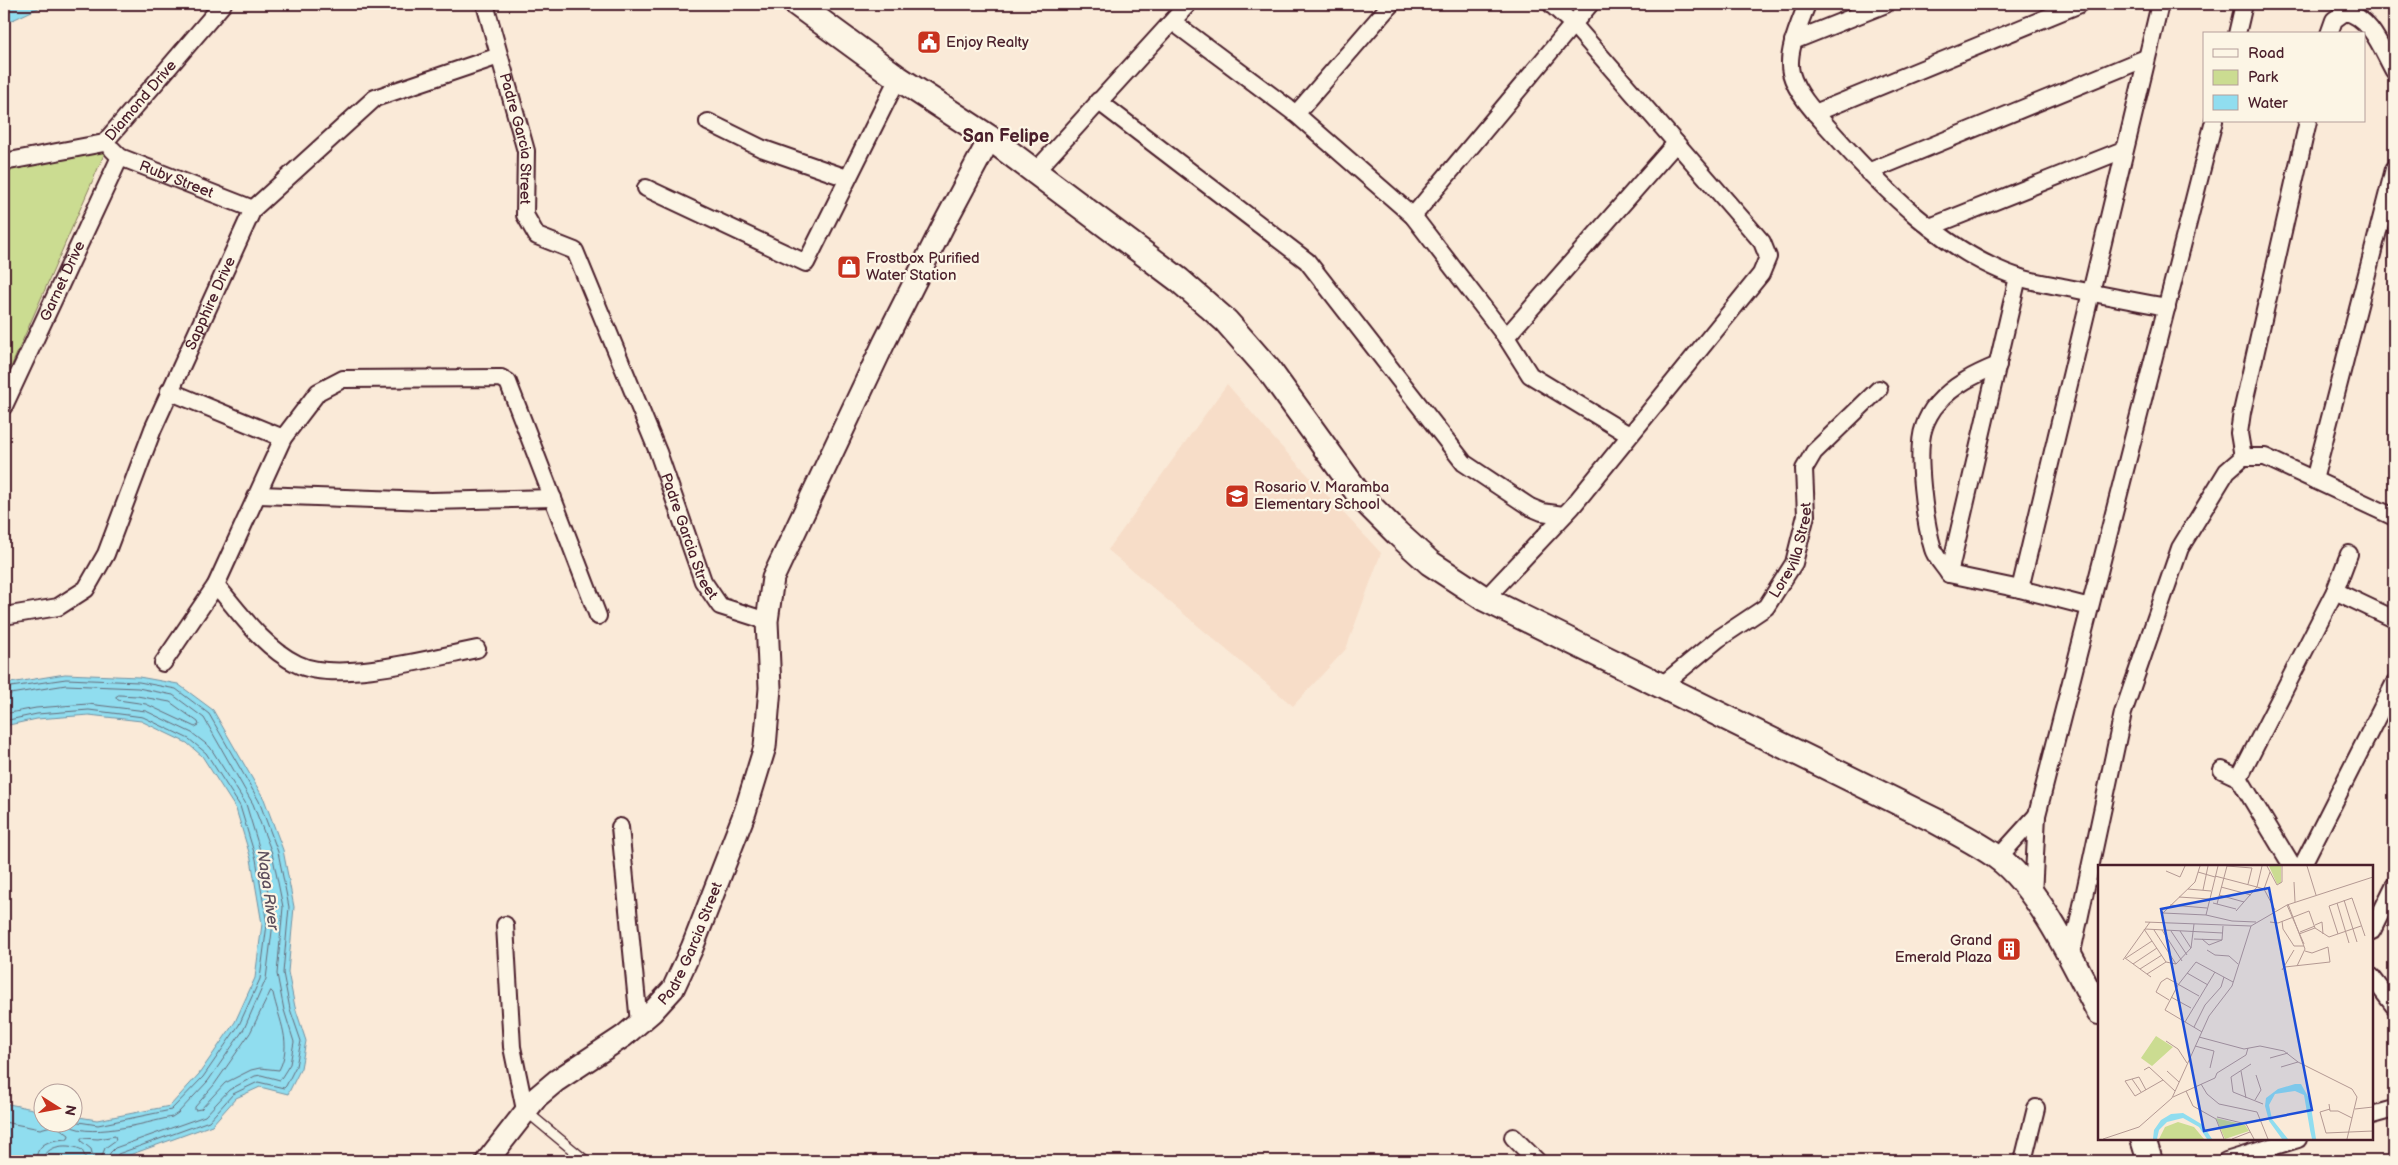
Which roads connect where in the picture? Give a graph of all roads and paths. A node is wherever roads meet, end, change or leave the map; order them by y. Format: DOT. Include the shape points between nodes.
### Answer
graph roads {
  1 [pos="223,4"];
  2 [pos="485,4"];
  3 [pos="797,4"];
  4 [pos="1188,4"];
  5 [pos="1391,4"];
  6 [pos="1551,4"];
  7 [pos="1590,4"];
  8 [pos="1808,4"];
  9 [pos="1886,4"];
  10 [pos="2080,4"];
  11 [pos="2160,4"];
  12 [pos="2244,4"];
  13 [pos="1173,22"];
  14 [pos="1573,24"];
  15 [pos="2237,32"];
  16 [pos="2330,32"];
  17 [pos="1794,41"];
  18 [pos="499,56"];
  19 [pos="2146,58"];
  20 [pos="2394,71"];
  21 [pos="898,78"];
  22 [pos="1098,101"];
  23 [pos="1815,112"];
  24 [pos="1296,114"];
  25 [pos="708,122"];
  26 [pos="2214,122"];
  27 [pos="2308,122"];
  28 [pos="990,138"];
  29 [pos="104,143"];
  30 [pos="1676,143"];
  31 [pos="2123,150"];
  32 [pos="120,156"];
  33 [pos="4,162"];
  34 [pos="2394,169"];
  35 [pos="1868,172"];
  36 [pos="1034,173"];
  37 [pos="847,178"];
  38 [pos="646,188"];
  39 [pos="253,209"];
  40 [pos="1413,216"];
  41 [pos="1930,227"];
  42 [pos="2018,277"];
  43 [pos="2090,293"];
  44 [pos="2167,308"];
  45 [pos="1506,337"];
  46 [pos="1998,365"];
  47 [pos="1879,390"];
  48 [pos="169,391"];
  49 [pos="4,406"];
  50 [pos="1629,435"];
  51 [pos="283,438"];
  52 [pos="2243,458"];
  53 [pos="2314,480"];
  54 [pos="259,494"];
  55 [pos="553,498"];
  56 [pos="1563,515"];
  57 [pos="2394,517"];
  58 [pos="2349,554"];
  59 [pos="1950,574"];
  60 [pos="216,585"];
  61 [pos="2020,589"];
  62 [pos="2335,590"];
  63 [pos="1485,599"];
  64 [pos="2090,607"];
  65 [pos="4,616"];
  66 [pos="598,616"];
  67 [pos="2394,619"];
  68 [pos="767,621"];
  69 [pos="477,649"];
  70 [pos="163,663"];
  71 [pos="2394,684"];
  72 [pos="1661,686"];
  73 [pos="2222,770"];
  74 [pos="2239,778"];
  75 [pos="2037,815"];
  76 [pos="620,826"];
  77 [pos="1998,858"];
  78 [pos="2291,865"];
  79 [pos="2303,865"];
  80 [pos="2394,886"];
  81 [pos="2033,896"];
  82 [pos="505,925"];
  83 [pos="2373,929"];
  84 [pos="2071,957"];
  85 [pos="2373,978"];
  86 [pos="2394,1006"];
  87 [pos="2098,1010"];
  88 [pos="639,1023"];
  89 [pos="2036,1108"];
  90 [pos="2393,1108"];
  91 [pos="524,1110"];
  92 [pos="2373,1115"];
  93 [pos="1513,1137"];
  94 [pos="2143,1140"];
  95 [pos="2295,1140"];
  96 [pos="487,1161"];
  97 [pos="586,1161"];
  98 [pos="1537,1161"];
  99 [pos="2023,1161"];
  100 [pos="2150,1161"];
  101 [pos="2226,1161"];
  1 -- 29 [label="street, Diamond Drive"];
  2 -- 18 [label="street, Padre Garcia Street"];
  3 -- 21 [label="main road"];
  4 -- 13 [label="street"];
  5 -- 24 [label="street"];
  6 -- 14 [label="street"];
  7 -- 14 [label="street"];
  8 -- 17 [label="street"];
  9 -- 17 [label="street"];
  10 -- 23 [label="street"];
  11 -- 19 [label="street"];
  12 -- 15 [label="street"];
  13 -- 22 [label="street"];
  13 -- 24 [label="street"];
  14 -- 30 [label="street"];
  14 -- 40 [label="street"];
  16 -- 20 [label="street" via="2334,20 2345,12 2356,14 2368,24"];
  17 -- 23 [label="street" via="1791,72 1797,87"];
  18 -- 39 [label="street, Sapphire Drive" via="375,98"];
  18 -- 68 [label="street, Padre Garcia Street" via="526,151 525,215 537,236 575,251 658,452 704,581 720,606"];
  19 -- 31 [label="street"];
  19 -- 35 [label="street"];
  21 -- 28 [label="main road"];
  21 -- 37 [label="street"];
  22 -- 36 [label="street"];
  22 -- 56 [label="street" via="1307,261 1464,463 1530,507"];
  23 -- 35 [label="street"];
  24 -- 40 [label="street"];
  25 -- 37 [label="street" via="761,148"];
  26 -- 44 [label="street"];
  27 -- 52 [label="street" via="2242,412 2238,433"];
  28 -- 36 [label="main road"];
  28 -- 68 [label="street" via="888,335 773,578"];
  29 -- 32 [label="street, Ruby Street"];
  29 -- 33 [label="street, Diamond Drive"];
  30 -- 45 [label="street"];
  30 -- 50 [label="street" via="1762,242 1768,257 1761,274"];
  31 -- 41 [label="street"];
  31 -- 43 [label="street"];
  32 -- 39 [label="street, Ruby Street"];
  32 -- 49 [label="street, Garnet Drive"];
  34 -- 53 [label="street"];
  35 -- 41 [label="street"];
  36 -- 63 [label="main road" via="1179,280 1226,321 1269,370 1360,496 1430,563"];
  37 -- 38 [label="street" via="806,263"];
  39 -- 48 [label="street, Sapphire Drive"];
  40 -- 45 [label="street"];
  41 -- 42 [label="street" via="1978,260"];
  42 -- 43 [label="street"];
  42 -- 46 [label="street"];
  43 -- 44 [label="street"];
  43 -- 61 [label="street"];
  44 -- 64 [label="street"];
  45 -- 50 [label="street" via="1530,375"];
  46 -- 59 [label="street"];
  46 -- 59 [label="street" via="1954,388 1936,404 1924,427 1920,457 1931,541 1933,550"];
  47 -- 72 [label="street, Lorevilla Street" via="1814,452 1804,469 1806,515 1794,563 1766,607 1718,639"];
  48 -- 51 [label="street"];
  48 -- 65 [label="street, Sapphire Drive" via="106,554 86,589 58,607"];
  50 -- 56 [label="street"];
  51 -- 54 [label="street"];
  51 -- 55 [label="street" via="318,392 343,379 501,378 508,382"];
  52 -- 53 [label="street" via="2265,456"];
  52 -- 84 [label="street" via="2227,471 2180,548 2132,686 2123,713"];
  53 -- 57 [label="street"];
  54 -- 55 [label="street" via="431,501"];
  54 -- 60 [label="street"];
  55 -- 66 [label="street"];
  56 -- 63 [label="street"];
  58 -- 62 [label="street"];
  59 -- 61 [label="street"];
  60 -- 69 [label="street" via="257,634 297,664 315,670 353,671"];
  60 -- 70 [label="street"];
  61 -- 64 [label="street"];
  62 -- 67 [label="street"];
  62 -- 74 [label="street"];
  63 -- 72 [label="main road"];
  64 -- 75 [label="street"];
  68 -- 88 [label="street, Padre Garcia Street" via="770,688 765,747 748,803 673,989"];
  71 -- 79 [label="street"];
  72 -- 77 [label="main road" via="1934,820"];
  73 -- 74 [label="street"];
  74 -- 78 [label="street"];
  75 -- 77 [label="street"];
  75 -- 81 [label="street"];
  76 -- 88 [label="street"];
  77 -- 81 [label="main road"];
  80 -- 83 [label="street"];
  81 -- 84 [label="main road"];
  82 -- 91 [label="street" via="512,1047"];
  84 -- 87 [label="main road"];
  85 -- 86 [label="street"];
  88 -- 91 [label="street, Padre Garcia Street" via="556,1080"];
  89 -- 99 [label="street"];
  90 -- 92 [label="street"];
  91 -- 96 [label="street, Padre Garcia Street"];
  91 -- 97 [label="lane"];
  93 -- 98 [label="street"];
  94 -- 100 [label="main road"];
  95 -- 101 [label="street"];
}
